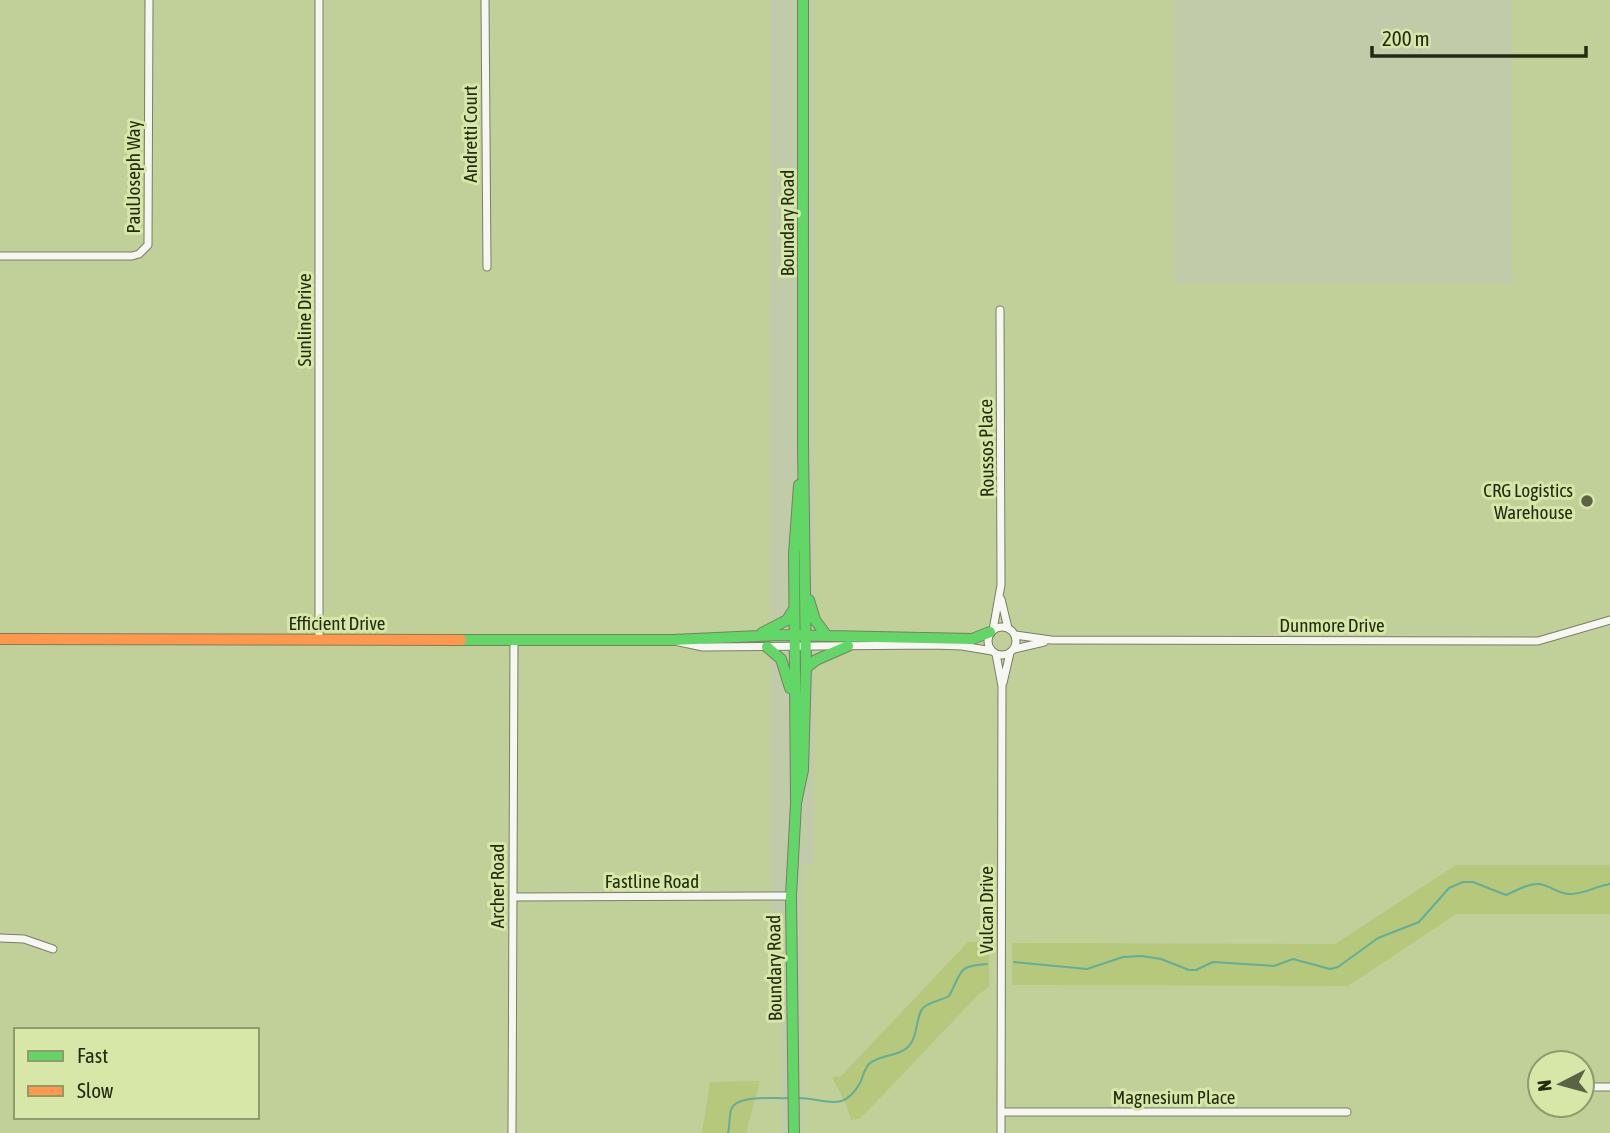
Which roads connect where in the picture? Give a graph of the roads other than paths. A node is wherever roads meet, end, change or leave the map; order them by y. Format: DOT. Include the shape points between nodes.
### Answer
graph roads {
  1 [pos="149,0"];
  2 [pos="320,0"];
  3 [pos="485,0"];
  4 [pos="803,0"];
  5 [pos="0,256"];
  6 [pos="487,267"];
  7 [pos="1000,310"];
  8 [pos="803,446"];
  9 [pos="805,581"];
  10 [pos="1001,584"];
  11 [pos="794,609"];
  12 [pos="1610,620"];
  13 [pos="1009,628"];
  14 [pos="991,631"];
  15 [pos="1015,635"];
  16 [pos="756,636"];
  17 [pos="827,636"];
  18 [pos="0,639"];
  19 [pos="319,640"];
  20 [pos="514,640"];
  21 [pos="673,640"];
  22 [pos="1051,640"];
  23 [pos="800,642"];
  24 [pos="848,646"];
  25 [pos="767,647"];
  26 [pos="1012,651"];
  27 [pos="994,653"];
  28 [pos="806,668"];
  29 [pos="1002,686"];
  30 [pos="795,712"];
  31 [pos="796,803"];
  32 [pos="791,896"];
  33 [pos="513,897"];
  34 [pos="0,938"];
  35 [pos="53,949"];
  36 [pos="1001,1112"];
  37 [pos="1347,1112"];
  38 [pos="512,1133"];
  39 [pos="794,1133"];
  40 [pos="1001,1133"];
  1 -- 5 [label="street, PaulJoseph Way" via="148,245 132,256"];
  2 -- 19 [label="street, Sunline Drive"];
  3 -- 6 [label="street, Andretti Court"];
  4 -- 8 [label="main road, Boundary Road"];
  7 -- 10 [label="street, Roussos Place"];
  8 -- 9 [label="main road, Boundary Road"];
  8 -- 11 [label="main road, Boundary Road"];
  9 -- 17 [label="main road" via="811,611"];
  9 -- 23 [label="main road, Boundary Road"];
  10 -- 13 [label="street, Roussos Place"];
  10 -- 14 [label="street, Roussos Place"];
  11 -- 16 [label="main road" via="787,620"];
  11 -- 23 [label="main road, Boundary Road"];
  12 -- 22 [label="street, Dunmore Drive" via="1538,641"];
  13 -- 14 [label="street"];
  13 -- 15 [label="street"];
  14 -- 17 [label="main road" via="972,639"];
  14 -- 27 [label="street" via="988,640"];
  15 -- 22 [label="street, Dunmore Drive"];
  15 -- 26 [label="street"];
  16 -- 21 [label="main road, Efficient Drive"];
  16 -- 23 [label="main road, Efficient Drive"];
  17 -- 23 [label="main road"];
  18 -- 19 [label="main road, Efficient Drive"];
  19 -- 20 [label="main road, Efficient Drive"];
  20 -- 21 [label="main road, Efficient Drive"];
  20 -- 33 [label="street, Archer Road"];
  21 -- 25 [label="street, Efficient Drive" via="703,647"];
  22 -- 26 [label="street, Dunmore Drive"];
  23 -- 24 [label="street"];
  23 -- 25 [label="street, Efficient Drive"];
  23 -- 28 [label="main road, Boundary Road"];
  23 -- 30 [label="main road, Boundary Road"];
  24 -- 27 [label="street" via="962,646"];
  24 -- 28 [label="main road"];
  25 -- 30 [label="main road" via="783,661"];
  26 -- 27 [label="street"];
  26 -- 29 [label="street, Vulcan Drive"];
  27 -- 29 [label="street, Vulcan Drive"];
  28 -- 31 [label="main road, Boundary Road" via="803,770"];
  29 -- 36 [label="street, Vulcan Drive"];
  30 -- 31 [label="main road, Boundary Road"];
  31 -- 32 [label="main road, Boundary Road"];
  32 -- 33 [label="street, Fastline Road"];
  32 -- 39 [label="main road, Boundary Road"];
  33 -- 38 [label="street, Archer Road"];
  34 -- 35 [label="street" via="24,939"];
  36 -- 37 [label="street, Magnesium Place"];
  36 -- 40 [label="street, Vulcan Drive"];
}
